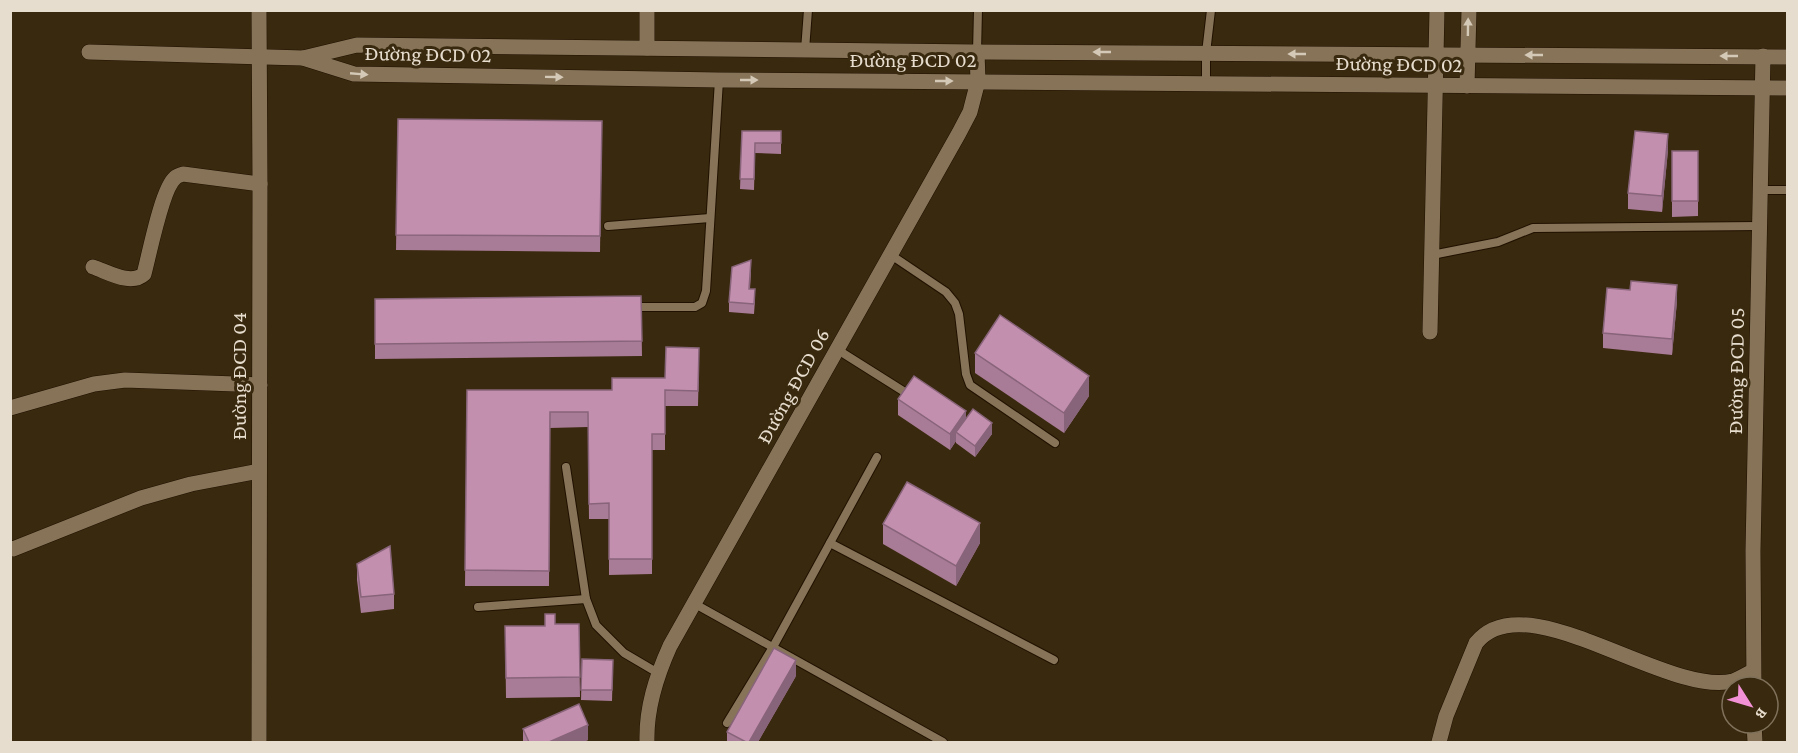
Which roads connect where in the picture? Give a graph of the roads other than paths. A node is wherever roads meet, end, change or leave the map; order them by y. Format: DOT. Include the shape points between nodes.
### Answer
graph roads {
  1 [pos="259,10"];
  2 [pos="647,10"];
  3 [pos="808,10"];
  4 [pos="978,10"];
  5 [pos="1211,10"];
  6 [pos="1437,10"];
  7 [pos="1469,10"];
  8 [pos="647,48"];
  9 [pos="805,50"];
  10 [pos="89,52"];
  11 [pos="977,52"];
  12 [pos="1206,53"];
  13 [pos="1437,54"];
  14 [pos="1468,55"];
  15 [pos="260,56"];
  16 [pos="1764,56"];
  17 [pos="1788,57"];
  18 [pos="303,58"];
  19 [pos="719,80"];
  20 [pos="978,81"];
  21 [pos="1206,83"];
  22 [pos="1437,85"];
  23 [pos="1467,86"];
  24 [pos="1763,88"];
  25 [pos="1788,88"];
  26 [pos="260,184"];
  27 [pos="1761,190"];
  28 [pos="1788,190"];
  29 [pos="710,218"];
  30 [pos="608,226"];
  31 [pos="1760,226"];
  32 [pos="891,255"];
  33 [pos="1432,255"];
  34 [pos="93,267"];
  35 [pos="624,307"];
  36 [pos="1430,333"];
  37 [pos="838,350"];
  38 [pos="260,385"];
  39 [pos="918,400"];
  40 [pos="10,408"];
  41 [pos="1055,443"];
  42 [pos="877,457"];
  43 [pos="566,467"];
  44 [pos="260,471"];
  45 [pos="830,543"];
  46 [pos="10,548"];
  47 [pos="586,599"];
  48 [pos="695,604"];
  49 [pos="478,607"];
  50 [pos="773,647"];
  51 [pos="1054,660"];
  52 [pos="1753,671"];
  53 [pos="658,673"];
  54 [pos="1753,675"];
  55 [pos="727,723"];
  56 [pos="259,742"];
  57 [pos="647,742"];
  58 [pos="943,742"];
  59 [pos="1439,742"];
  1 -- 15 [label="street, Đường ĐCD 04"];
  2 -- 8 [label="street"];
  3 -- 9 [label="lane"];
  4 -- 11 [label="lane"];
  5 -- 12 [label="lane"];
  6 -- 13 [label="street"];
  14 -- 7 [label="street, one-way"];
  8 -- 9 [label="street, Đường ĐCD 02"];
  8 -- 18 [label="street, Đường ĐCD 02" via="357,45"];
  9 -- 11 [label="street, Đường ĐCD 02"];
  10 -- 15 [label="street"];
  12 -- 11 [label="street, Đường ĐCD 02, one-way"];
  11 -- 20 [label="street, Đường ĐCD 06"];
  13 -- 12 [label="street, Đường ĐCD 02, one-way"];
  12 -- 21 [label="lane"];
  13 -- 14 [label="street, Đường ĐCD 02"];
  13 -- 22 [label="street"];
  16 -- 14 [label="street, Đường ĐCD 02, one-way"];
  14 -- 23 [label="street"];
  15 -- 18 [label="street"];
  15 -- 26 [label="street, Đường ĐCD 04"];
  16 -- 17 [label="street, Đường ĐCD 02"];
  16 -- 24 [label="street, Đường ĐCD 05"];
  18 -- 19 [label="street, Đường ĐCD 02, one-way" via="354,74"];
  19 -- 20 [label="street, Đường ĐCD 02, one-way"];
  19 -- 29 [label="lane"];
  20 -- 21 [label="street, Đường ĐCD 02"];
  20 -- 32 [label="street, Đường ĐCD 06" via="970,112"];
  21 -- 22 [label="street, Đường ĐCD 02"];
  22 -- 23 [label="street, Đường ĐCD 02"];
  22 -- 33 [label="street"];
  23 -- 24 [label="street, Đường ĐCD 02"];
  24 -- 25 [label="street, Đường ĐCD 02"];
  24 -- 27 [label="street, Đường ĐCD 05"];
  26 -- 34 [label="street" via="183,174 175,177 144,274 130,280"];
  26 -- 38 [label="street, Đường ĐCD 04"];
  27 -- 28 [label="lane"];
  27 -- 31 [label="street, Đường ĐCD 05"];
  29 -- 30 [label="lane"];
  29 -- 35 [label="lane" via="702,303 695,307"];
  31 -- 33 [label="lane" via="1533,228 1498,242"];
  31 -- 52 [label="street, Đường ĐCD 05"];
  32 -- 37 [label="street, Đường ĐCD 06"];
  32 -- 41 [label="lane" via="946,292 955,303 970,385"];
  33 -- 36 [label="street"];
  37 -- 39 [label="lane"];
  37 -- 48 [label="street, Đường ĐCD 06"];
  38 -- 40 [label="street" via="107,381"];
  38 -- 44 [label="street, Đường ĐCD 04"];
  42 -- 45 [label="lane"];
  43 -- 47 [label="lane"];
  44 -- 46 [label="street" via="141,498"];
  44 -- 56 [label="street, Đường ĐCD 04"];
  45 -- 50 [label="lane"];
  45 -- 51 [label="lane"];
  47 -- 49 [label="lane"];
  47 -- 53 [label="lane" via="596,625 612,642"];
  48 -- 50 [label="lane"];
  48 -- 53 [label="street, Đường ĐCD 06"];
  50 -- 55 [label="lane"];
  50 -- 58 [label="lane"];
  52 -- 54 [label="street, Đường ĐCD 05"];
  52 -- 59 [label="street" via="1733,681 1712,682 1675,674 1567,635 1518,623 1505,624 1482,635 1476,643"];
  53 -- 57 [label="street, Đường ĐCD 06" via="650,703"];
}
